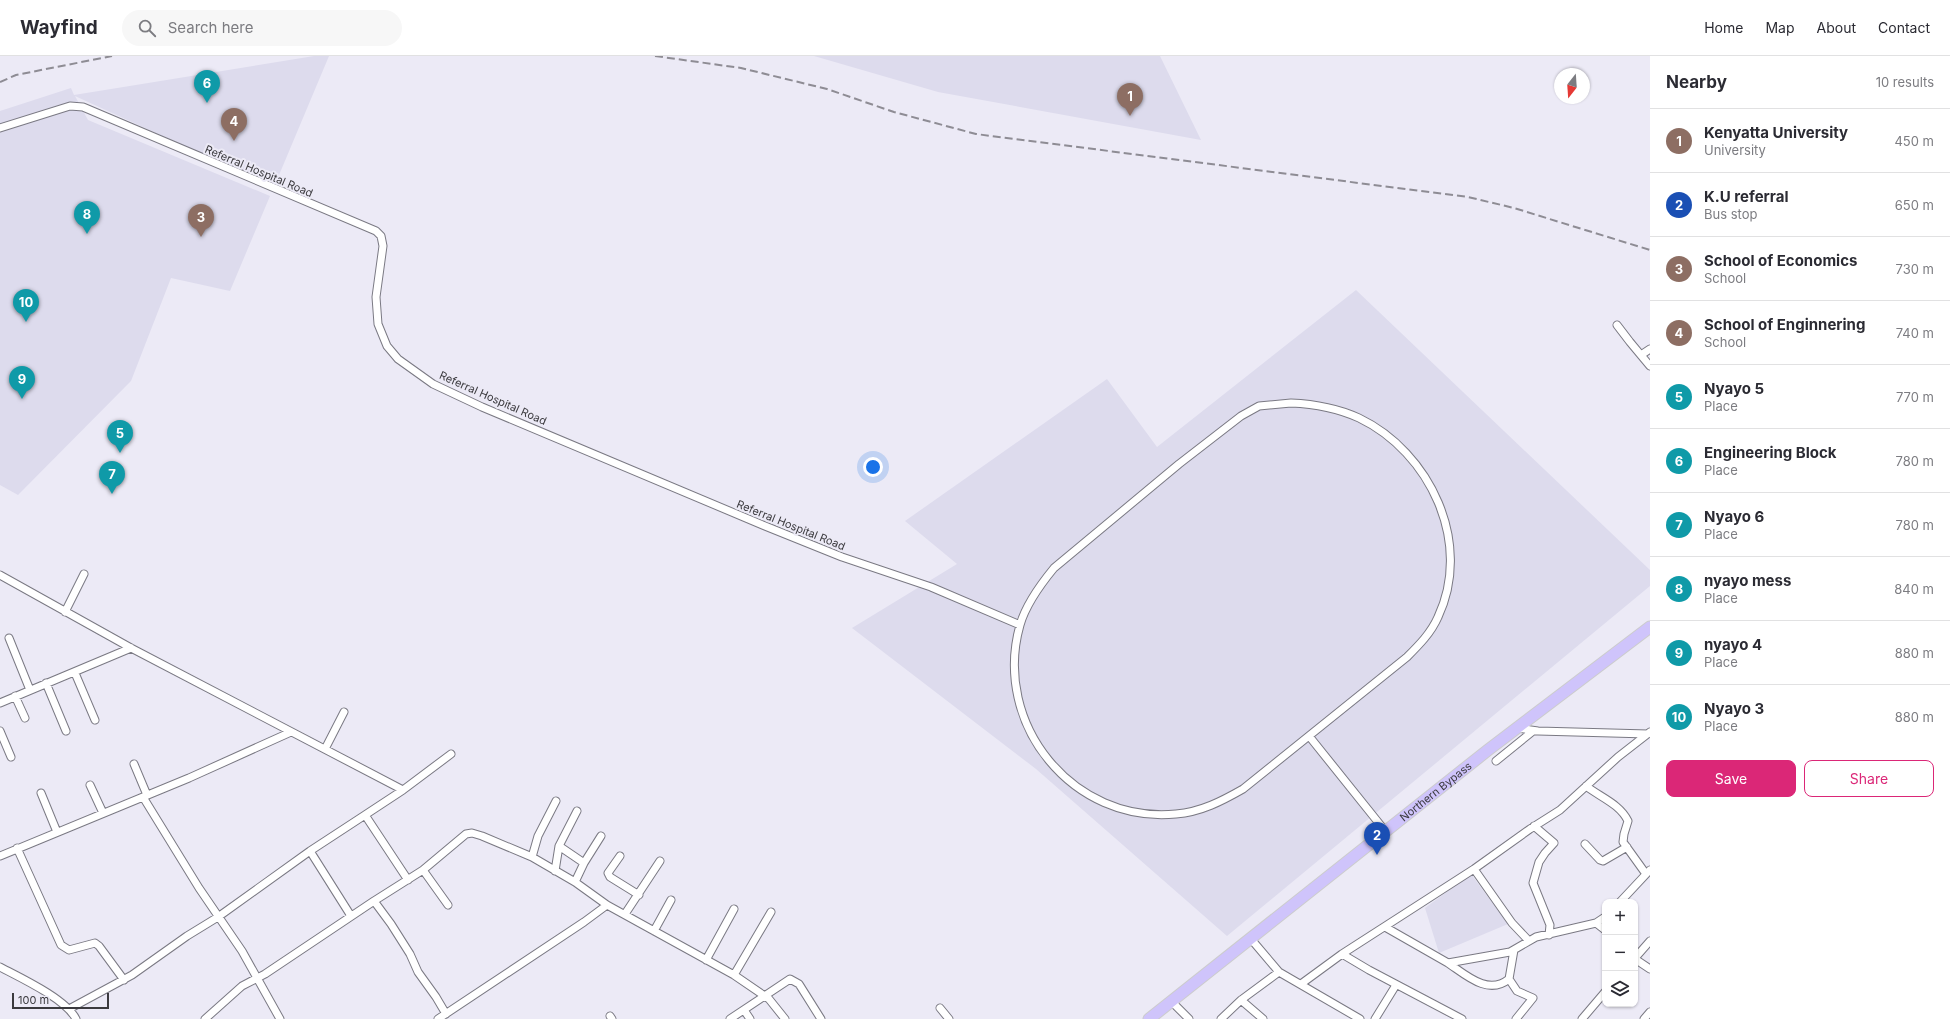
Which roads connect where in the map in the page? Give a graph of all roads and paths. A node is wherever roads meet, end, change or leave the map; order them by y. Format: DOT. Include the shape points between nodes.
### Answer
graph roads {
  1 [pos="0,128"];
  2 [pos="1617,324"];
  3 [pos="1650,348"];
  4 [pos="1641,355"];
  5 [pos="1650,366"];
  6 [pos="84,574"];
  7 [pos="0,575"];
  8 [pos="65,612"];
  9 [pos="1020,625"];
  10 [pos="1650,627"];
  11 [pos="9,638"];
  12 [pos="131,648"];
  13 [pos="74,673"];
  14 [pos="46,683"];
  15 [pos="30,690"];
  16 [pos="15,696"];
  17 [pos="0,703"];
  18 [pos="344,712"];
  19 [pos="25,718"];
  20 [pos="95,720"];
  21 [pos="1517,728"];
  22 [pos="0,731"];
  23 [pos="66,731"];
  24 [pos="1533,731"];
  25 [pos="291,732"];
  26 [pos="1649,733"];
  27 [pos="1309,736"];
  28 [pos="326,749"];
  29 [pos="451,754"];
  30 [pos="11,757"];
  31 [pos="1496,761"];
  32 [pos="134,764"];
  33 [pos="90,785"];
  34 [pos="1586,786"];
  35 [pos="403,790"];
  36 [pos="41,793"];
  37 [pos="145,796"];
  38 [pos="556,801"];
  39 [pos="577,811"];
  40 [pos="103,813"];
  41 [pos="365,815"];
  42 [pos="1534,826"];
  43 [pos="57,832"];
  44 [pos="1386,832"];
  45 [pos="601,836"];
  46 [pos="1585,844"];
  47 [pos="559,846"];
  48 [pos="1627,847"];
  49 [pos="17,848"];
  50 [pos="310,851"];
  51 [pos="0,854"];
  52 [pos="620,856"];
  53 [pos="532,857"];
  54 [pos="660,861"];
  55 [pos="584,863"];
  56 [pos="1474,869"];
  57 [pos="423,870"];
  58 [pos="555,871"];
  59 [pos="1648,872"];
  60 [pos="408,880"];
  61 [pos="575,882"];
  62 [pos="639,895"];
  63 [pos="1623,899"];
  64 [pos="671,900"];
  65 [pos="374,901"];
  66 [pos="448,905"];
  67 [pos="607,905"];
  68 [pos="734,909"];
  69 [pos="771,912"];
  70 [pos="624,914"];
  71 [pos="351,916"];
  72 [pos="218,917"];
  73 [pos="1602,919"];
  74 [pos="1596,923"];
  75 [pos="1385,927"];
  76 [pos="1602,928"];
  77 [pos="654,931"];
  78 [pos="1548,935"];
  79 [pos="1251,939"];
  80 [pos="1650,940"];
  81 [pos="1529,941"];
  82 [pos="1514,950"];
  83 [pos="1342,954"];
  84 [pos="1638,954"];
  85 [pos="706,960"];
  86 [pos="1638,960"];
  87 [pos="1448,963"];
  88 [pos="0,967"];
  89 [pos="1650,969"];
  90 [pos="1279,972"];
  91 [pos="734,975"];
  92 [pos="258,976"];
  93 [pos="1509,979"];
  94 [pos="124,980"];
  95 [pos="1301,984"];
  96 [pos="1396,985"];
  97 [pos="765,995"];
  98 [pos="1602,996"];
  99 [pos="1241,1000"];
  100 [pos="1172,1002"];
  101 [pos="70,1008"];
  102 [pos="940,1008"];
  103 [pos="744,1010"];
  104 [pos="1650,1012"];
  105 [pos="446,1014"];
  106 [pos="215,1016"];
  107 [pos="76,1019"];
  108 [pos="205,1019"];
  109 [pos="280,1019"];
  110 [pos="438,1019"];
  111 [pos="730,1019"];
  112 [pos="750,1019"];
  113 [pos="785,1019"];
  114 [pos="822,1019"];
  115 [pos="949,1019"];
  116 [pos="1149,1019"];
  117 [pos="1189,1019"];
  118 [pos="1221,1019"];
  119 [pos="1263,1019"];
  120 [pos="1360,1019"];
  121 [pos="1375,1019"];
  122 [pos="1462,1019"];
  123 [pos="1516,1019"];
  124 [pos="1582,1019"];
  125 [pos="1644,1019"];
  1 -- 9 [label="street, Referral Hospital Road" via="70,106 83,107 376,231 381,236 383,246 376,297 378,324 387,346 398,359 433,384 779,532 842,557 931,586"];
  2 -- 4 [label="street"];
  3 -- 4 [label="street"];
  4 -- 5 [label="street"];
  6 -- 8 [label="street"];
  7 -- 8 [label="street"];
  8 -- 12 [label="street"];
  9 -- 27 [label="street" via="1016,649 1015,686 1026,726 1038,747 1066,780 1110,804 1137,812 1165,814 1204,808 1243,789"];
  9 -- 27 [label="street" via="1034,596 1054,568 1240,416 1259,406 1291,403 1316,404 1360,418 1390,438 1413,460 1432,487 1447,526 1450,566 1446,594 1438,617 1420,645"];
  10 -- 21 [label="main road, Northern Bypass"];
  11 -- 15 [label="street"];
  12 -- 13 [label="street"];
  12 -- 25 [label="street"];
  13 -- 14 [label="street"];
  13 -- 20 [label="street"];
  14 -- 15 [label="street"];
  14 -- 23 [label="street"];
  15 -- 16 [label="street"];
  16 -- 17 [label="street"];
  16 -- 19 [label="street"];
  18 -- 28 [label="street"];
  21 -- 24 [label="street"];
  21 -- 44 [label="main road, Northern Bypass"];
  22 -- 30 [label="street"];
  24 -- 26 [label="street"];
  24 -- 31 [label="street"];
  25 -- 28 [label="street"];
  25 -- 37 [label="street"];
  26 -- 34 [label="street"];
  27 -- 44 [label="street"];
  28 -- 35 [label="street"];
  29 -- 35 [label="street"];
  32 -- 37 [label="street"];
  33 -- 40 [label="street"];
  34 -- 42 [label="street" via="1560,810"];
  34 -- 48 [label="street" via="1624,814 1628,821 1623,838"];
  35 -- 41 [label="street"];
  36 -- 43 [label="street"];
  37 -- 40 [label="street"];
  37 -- 72 [label="street" via="175,852"];
  38 -- 53 [label="street" via="538,836"];
  39 -- 47 [label="street"];
  40 -- 43 [label="street"];
  41 -- 50 [label="street"];
  41 -- 60 [label="street"];
  42 -- 56 [label="street"];
  42 -- 78 [label="street" via="1554,843 1539,862 1533,883 1550,925"];
  43 -- 49 [label="street"];
  44 -- 79 [label="main road, Northern Bypass"];
  45 -- 55 [label="street"];
  46 -- 48 [label="street" via="1603,861"];
  47 -- 55 [label="street"];
  47 -- 58 [label="street"];
  48 -- 59 [label="street"];
  49 -- 51 [label="street"];
  49 -- 94 [label="street" via="61,945 69,950 95,943"];
  50 -- 71 [label="street"];
  50 -- 72 [label="street"];
  52 -- 62 [label="street" via="608,873 610,877"];
  53 -- 57 [label="street" via="472,833 466,834"];
  53 -- 58 [label="street"];
  54 -- 62 [label="street"];
  55 -- 61 [label="street"];
  56 -- 75 [label="street"];
  56 -- 81 [label="street" via="1512,923"];
  57 -- 60 [label="street"];
  57 -- 66 [label="street"];
  58 -- 61 [label="street"];
  59 -- 63 [label="street"];
  60 -- 65 [label="street"];
  61 -- 67 [label="street"];
  62 -- 70 [label="street"];
  64 -- 77 [label="street"];
  65 -- 71 [label="street"];
  65 -- 105 [label="street"];
  67 -- 70 [label="street"];
  67 -- 105 [label="street"];
  68 -- 85 [label="street"];
  69 -- 91 [label="street"];
  70 -- 77 [label="street"];
  71 -- 92 [label="street" via="265,974"];
  72 -- 92 [label="street"];
  72 -- 94 [label="street"];
  73 -- 74 [label="street"];
  74 -- 76 [label="street"];
  74 -- 78 [label="street"];
  75 -- 83 [label="street"];
  75 -- 87 [label="street"];
  77 -- 85 [label="street"];
  78 -- 81 [label="street"];
  79 -- 90 [label="street"];
  79 -- 100 [label="main road, Northern Bypass"];
  80 -- 84 [label="street"];
  81 -- 82 [label="street"];
  82 -- 87 [label="street"];
  82 -- 93 [label="street"];
  83 -- 95 [label="street"];
  83 -- 96 [label="street"];
  85 -- 91 [label="street"];
  86 -- 89 [label="street"];
  87 -- 93 [label="street" via="1485,986 1503,984"];
  88 -- 101 [label="street"];
  90 -- 95 [label="street"];
  90 -- 99 [label="street"];
  91 -- 97 [label="street"];
  92 -- 106 [label="street" via="242,986"];
  92 -- 109 [label="street"];
  93 -- 123 [label="street" via="1517,991 1533,998"];
  94 -- 101 [label="street"];
  95 -- 120 [label="street"];
  96 -- 121 [label="street"];
  96 -- 122 [label="street"];
  97 -- 103 [label="street"];
  97 -- 113 [label="street"];
  97 -- 114 [label="street" via="790,979 793,980 799,984"];
  98 -- 124 [label="street"];
  99 -- 118 [label="street"];
  99 -- 119 [label="street"];
  100 -- 116 [label="main road, Northern Bypass"];
  100 -- 117 [label="street"];
  101 -- 107 [label="street"];
  102 -- 115 [label="street"];
  103 -- 111 [label="street"];
  103 -- 112 [label="street"];
  104 -- 125 [label="street"];
  105 -- 110 [label="street"];
  106 -- 108 [label="street"];
}
